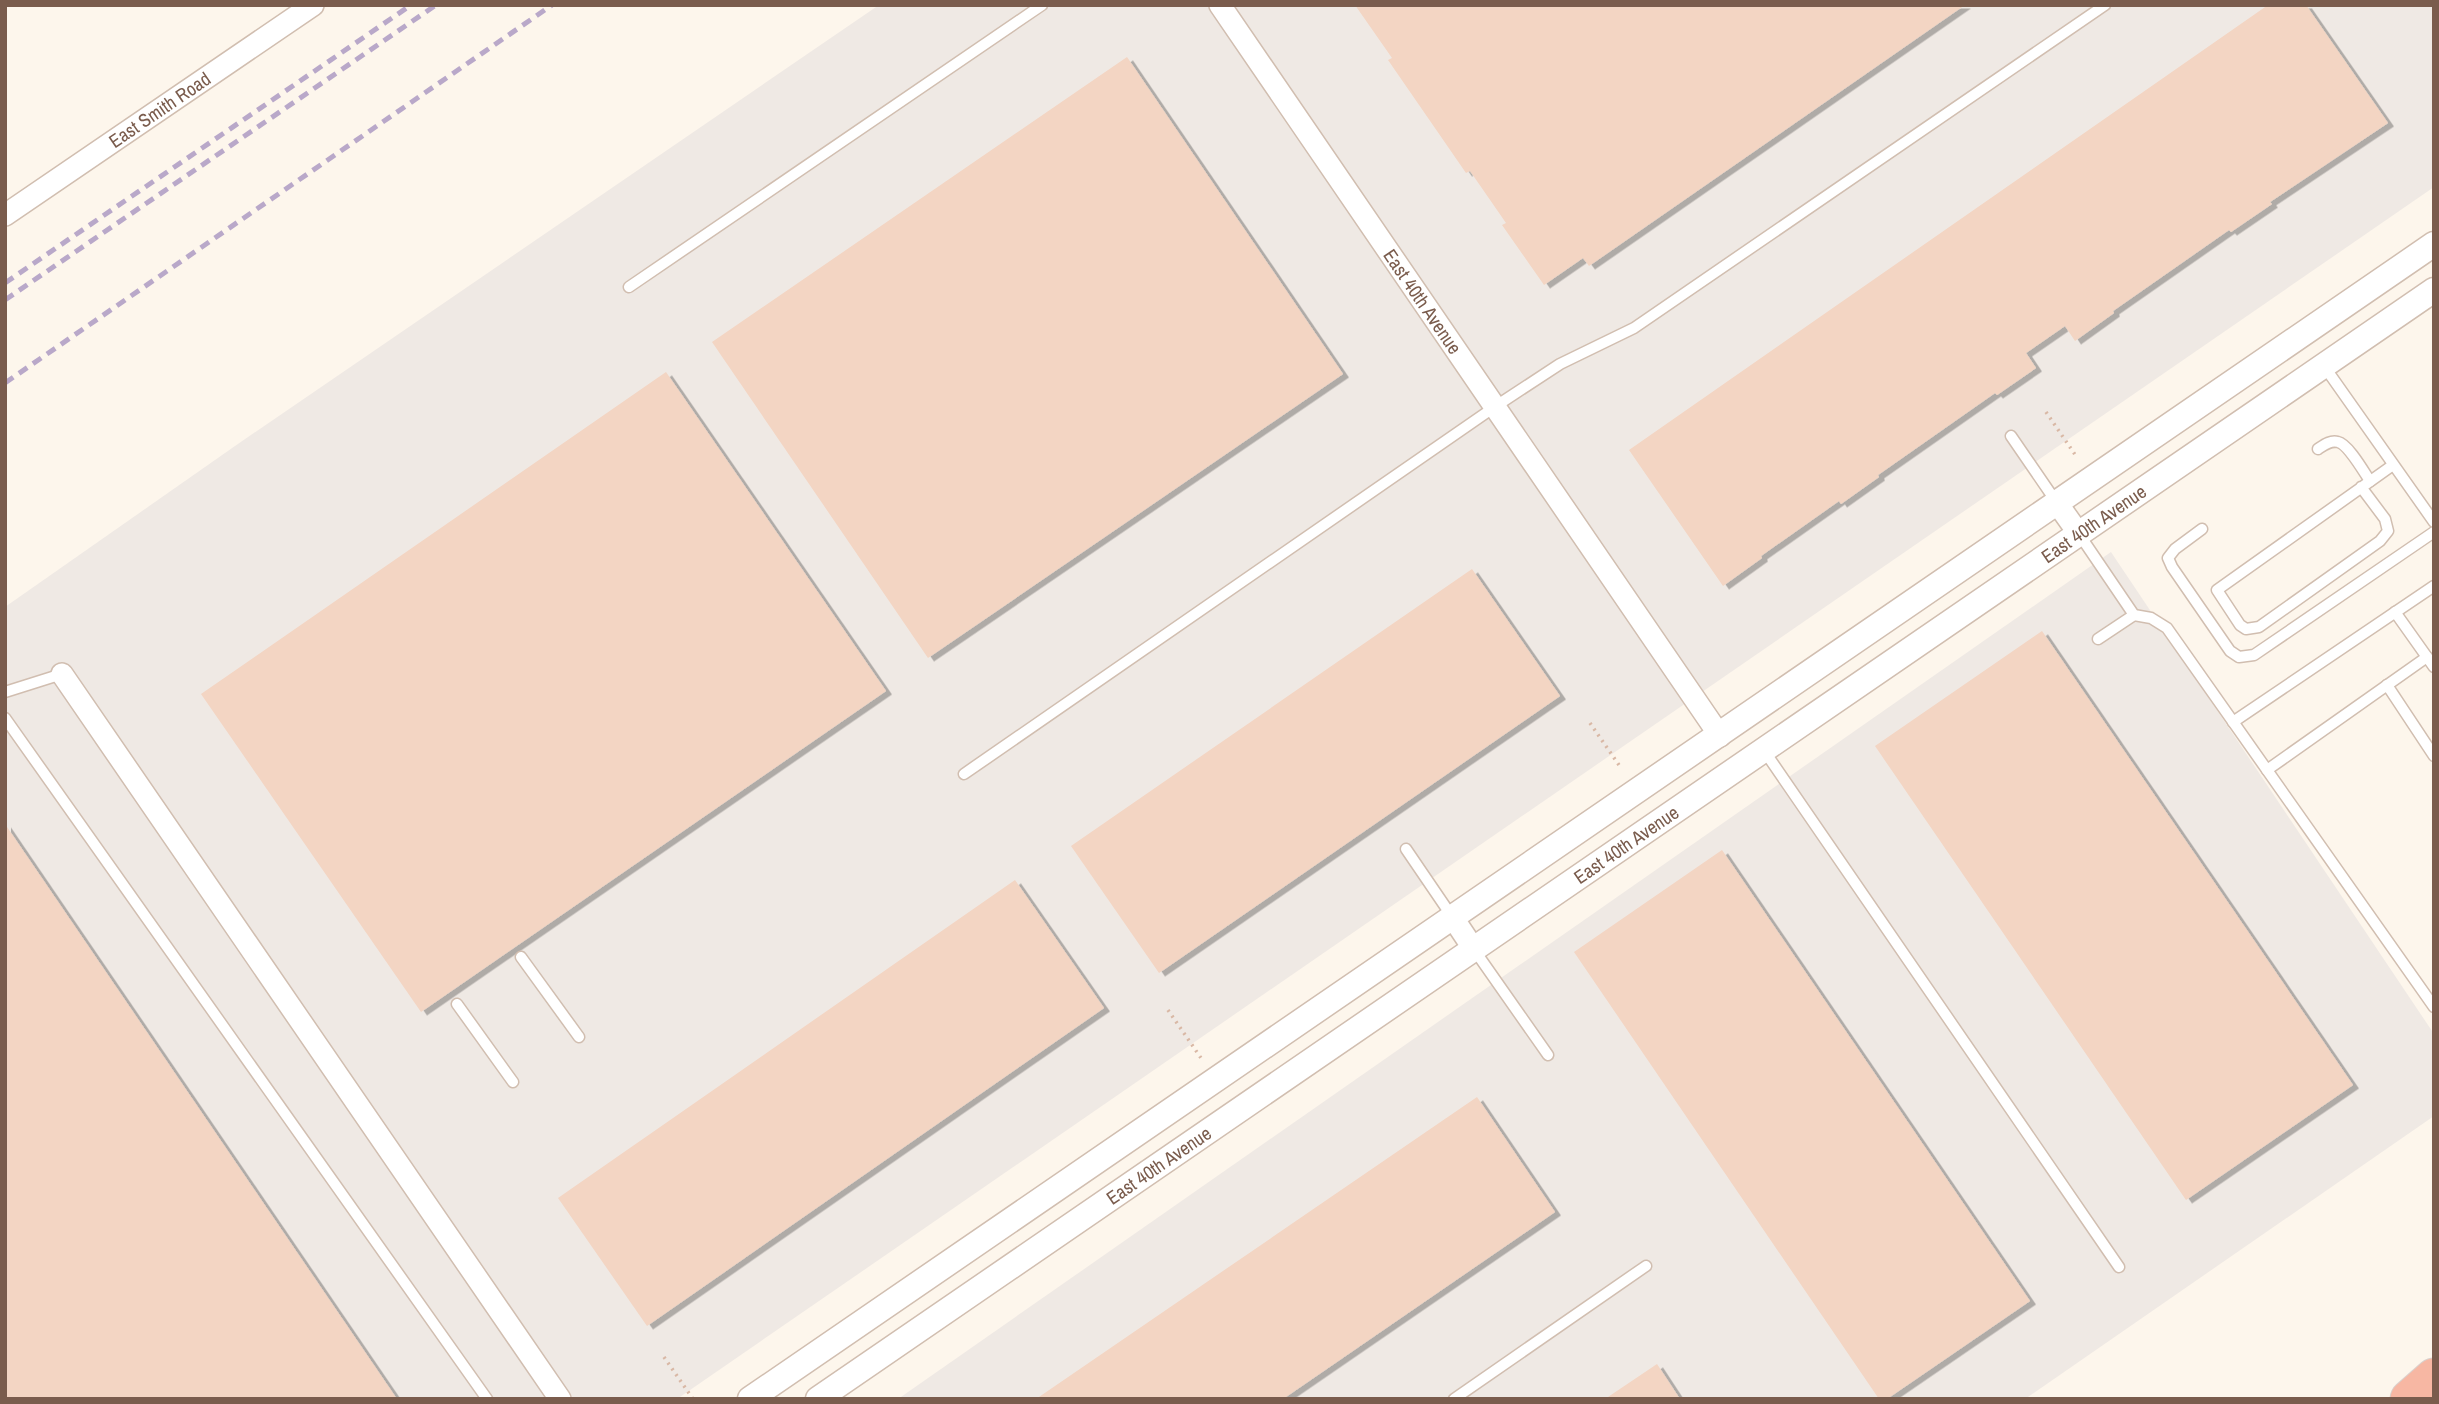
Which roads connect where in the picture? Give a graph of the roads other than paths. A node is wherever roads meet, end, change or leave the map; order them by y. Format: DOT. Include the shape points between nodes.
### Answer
graph roads {
  1 [pos="313,5"];
  2 [pos="1042,5"];
  3 [pos="1220,5"];
  4 [pos="2105,5"];
  5 [pos="5,215"];
  6 [pos="2434,244"];
  7 [pos="629,287"];
  8 [pos="2434,290"];
  9 [pos="2324,366"];
  10 [pos="1496,406"];
  11 [pos="2011,436"];
  12 [pos="2318,449"];
  13 [pos="2393,465"];
  14 [pos="2366,484"];
  15 [pos="2057,503"];
  16 [pos="2434,522"];
  17 [pos="2203,529"];
  18 [pos="2434,532"];
  19 [pos="2079,534"];
  20 [pos="2434,586"];
  21 [pos="2395,612"];
  22 [pos="2134,615"];
  23 [pos="2098,639"];
  24 [pos="2430,662"];
  25 [pos="62,674"];
  26 [pos="2387,685"];
  27 [pos="5,692"];
  28 [pos="5,718"];
  29 [pos="2233,722"];
  30 [pos="1720,736"];
  31 [pos="1763,749"];
  32 [pos="2434,756"];
  33 [pos="2267,769"];
  34 [pos="964,774"];
  35 [pos="1643,831"];
  36 [pos="1406,849"];
  37 [pos="1453,918"];
  38 [pos="1473,948"];
  39 [pos="521,957"];
  40 [pos="457,1004"];
  41 [pos="2434,1007"];
  42 [pos="579,1037"];
  43 [pos="1548,1055"];
  44 [pos="513,1082"];
  45 [pos="1646,1266"];
  46 [pos="2119,1267"];
  47 [pos="2434,1377"];
  48 [pos="486,1399"];
  49 [pos="559,1399"];
  50 [pos="750,1399"];
  51 [pos="818,1399"];
  52 [pos="1454,1399"];
  53 [pos="2409,1399"];
  1 -- 5 [label="street, East Smith Road"];
  2 -- 7 [label="lane"];
  3 -- 10 [label="street, East 40th Avenue"];
  4 -- 10 [label="lane" via="1633,328 1560,364"];
  6 -- 15 [label="street, East 40th Avenue"];
  8 -- 9 [label="street, East 40th Avenue"];
  9 -- 13 [label="lane"];
  9 -- 19 [label="street, East 40th Avenue"];
  10 -- 30 [label="street, East 40th Avenue"];
  10 -- 34 [label="lane"];
  11 -- 15 [label="lane"];
  12 -- 14 [label="lane" via="2328,442 2345,446"];
  13 -- 14 [label="lane"];
  13 -- 16 [label="lane"];
  14 -- 14 [label="lane" via="2217,590 2240,625 2259,628 2380,541 2388,531"];
  15 -- 19 [label="street"];
  15 -- 30 [label="street, East 40th Avenue"];
  17 -- 18 [label="lane" via="2168,558 2230,651 2239,657 2254,655"];
  19 -- 22 [label="lane"];
  19 -- 31 [label="street, East 40th Avenue"];
  20 -- 21 [label="lane"];
  21 -- 24 [label="lane"];
  21 -- 29 [label="lane"];
  22 -- 23 [label="lane"];
  22 -- 29 [label="lane" via="2151,618 2166,628"];
  24 -- 26 [label="lane"];
  25 -- 27 [label="lane"];
  25 -- 49 [label="street"];
  26 -- 32 [label="lane"];
  26 -- 33 [label="lane"];
  28 -- 48 [label="lane"];
  29 -- 33 [label="lane"];
  30 -- 35 [label="street" via="1719,751 1706,771"];
  30 -- 37 [label="street, East 40th Avenue"];
  31 -- 35 [label="street, East 40th Avenue"];
  31 -- 46 [label="lane"];
  33 -- 41 [label="lane"];
  35 -- 38 [label="street, East 40th Avenue"];
  36 -- 37 [label="lane"];
  37 -- 38 [label="street"];
  37 -- 50 [label="street, East 40th Avenue"];
  38 -- 43 [label="lane"];
  38 -- 51 [label="street, East 40th Avenue"];
  39 -- 42 [label="lane"];
  40 -- 44 [label="lane"];
  45 -- 52 [label="lane"];
  47 -- 53 [label="highway"];
}
